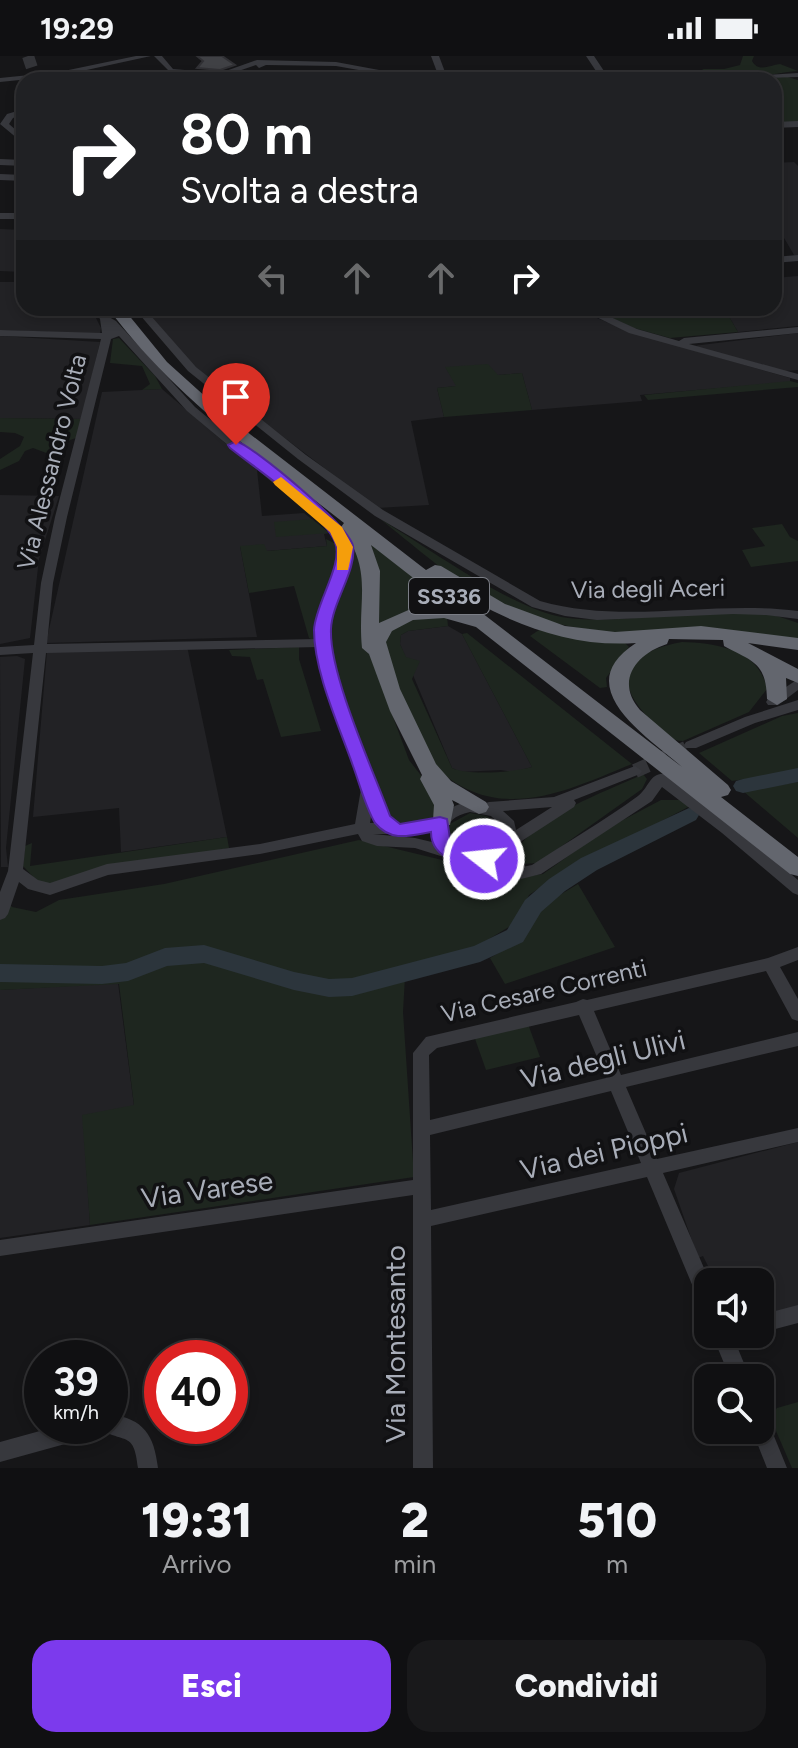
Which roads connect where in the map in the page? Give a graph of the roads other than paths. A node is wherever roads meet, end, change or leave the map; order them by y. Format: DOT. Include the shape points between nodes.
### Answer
graph roads {
  1 [pos="144,56"];
  2 [pos="333,56"];
  3 [pos="258,62"];
  4 [pos="340,65"];
  5 [pos="355,69"];
  6 [pos="68,72"];
  7 [pos="238,72"];
  8 [pos="357,72"];
  9 [pos="375,72"];
  10 [pos="16,114"];
  11 [pos="16,134"];
  12 [pos="106,316"];
  13 [pos="108,316"];
  14 [pos="110,316"];
  15 [pos="134,316"];
  16 [pos="146,316"];
  17 [pos="600,316"];
  18 [pos="798,330"];
  19 [pos="0,333"];
  20 [pos="122,335"];
  21 [pos="107,336"];
  22 [pos="675,342"];
  23 [pos="796,375"];
  24 [pos="307,485"];
  25 [pos="421,561"];
  26 [pos="798,615"];
  27 [pos="325,643"];
  28 [pos="798,644"];
  29 [pos="38,649"];
  30 [pos="0,651"];
  31 [pos="762,657"];
  32 [pos="798,680"];
  33 [pos="566,687"];
  34 [pos="777,699"];
  35 [pos="798,705"];
  36 [pos="750,720"];
  37 [pos="691,745"];
  38 [pos="635,771"];
  39 [pos="367,783"];
  40 [pos="594,789"];
  41 [pos="675,790"];
  42 [pos="647,797"];
  43 [pos="482,808"];
  44 [pos="742,809"];
  45 [pos="442,822"];
  46 [pos="362,828"];
  47 [pos="393,830"];
  48 [pos="508,844"];
  49 [pos="798,853"];
  50 [pos="458,855"];
  51 [pos="798,868"];
  52 [pos="15,871"];
  53 [pos="529,872"];
  54 [pos="798,889"];
  55 [pos="0,914"];
  56 [pos="798,953"];
  57 [pos="770,964"];
  58 [pos="583,1005"];
  59 [pos="798,1014"];
  60 [pos="798,1039"];
  61 [pos="617,1083"];
  62 [pos="421,1130"];
  63 [pos="798,1135"];
  64 [pos="653,1168"];
  65 [pos="422,1186"];
  66 [pos="422,1220"];
  67 [pos="0,1248"];
  68 [pos="695,1268"];
  69 [pos="798,1314"];
  70 [pos="774,1320"];
  71 [pos="128,1426"];
  72 [pos="29,1444"];
  73 [pos="767,1444"];
  74 [pos="0,1452"];
  75 [pos="148,1468"];
  76 [pos="423,1468"];
  77 [pos="777,1468"];
  1 -- 6 [label="street"];
  2 -- 4 [label="street"];
  3 -- 4 [label="street"];
  3 -- 7 [label="street"];
  4 -- 5 [label="street"];
  5 -- 8 [label="street"];
  5 -- 9 [label="street"];
  10 -- 11 [label="street" via="4,124"];
  12 -- 21 [label="street, Via Alessandro Volta"];
  13 -- 20 [label="street"];
  14 -- 24 [label="highway, SS336" via="195,397"];
  15 -- 25 [label="highway, SS336" via="171,362 214,401"];
  16 -- 26 [label="street, Via degli Aceri" via="210,385 379,513 536,604 594,616 755,608"];
  17 -- 22 [label="street"];
  18 -- 22 [label="street"];
  19 -- 21 [label="street"];
  20 -- 21 [label="street"];
  20 -- 27 [label="street" via="191,409 337,530 345,547 327,602"];
  21 -- 29 [label="street, Via Alessandro Volta" via="61,517"];
  22 -- 23 [label="street"];
  24 -- 33 [label="highway, SS336"];
  24 -- 45 [label="highway" via="365,546 372,565 372,656 405,737 439,791"];
  25 -- 28 [label="highway" via="494,608 571,633 630,638 702,632"];
  25 -- 44 [label="highway, SS336"];
  27 -- 29 [label="street"];
  27 -- 39 [label="street" via="328,668"];
  29 -- 30 [label="street"];
  29 -- 52 [label="street, Via Alessandro Volta"];
  31 -- 32 [label="highway"];
  31 -- 34 [label="highway" via="776,676"];
  31 -- 44 [label="highway" via="715,639 668,638 631,655 618,683 635,716"];
  32 -- 34 [label="street"];
  33 -- 43 [label="highway" via="456,614 422,612 392,621 382,630 379,655 433,776"];
  33 -- 51 [label="highway, SS336"];
  34 -- 36 [label="street"];
  35 -- 36 [label="street"];
  36 -- 37 [label="street"];
  38 -- 40 [label="street"];
  39 -- 46 [label="street"];
  39 -- 47 [label="street"];
  40 -- 43 [label="street" via="555,802"];
  40 -- 48 [label="street"];
  41 -- 42 [label="street"];
  41 -- 42 [label="street" via="660,778"];
  41 -- 54 [label="street"];
  42 -- 53 [label="street"];
  43 -- 45 [label="street" via="454,811"];
  43 -- 48 [label="street" via="504,818 511,833"];
  44 -- 49 [label="highway, SS336"];
  45 -- 47 [label="street" via="426,829"];
  45 -- 50 [label="street" via="440,839"];
  46 -- 47 [label="street"];
  46 -- 50 [label="street" via="371,839"];
  46 -- 52 [label="street" via="260,849 107,870 50,889 33,885"];
  48 -- 50 [label="street" via="484,859"];
  48 -- 53 [label="street" via="511,862"];
  50 -- 53 [label="street" via="504,871"];
  52 -- 55 [label="street, Via Alessandro Volta"];
  56 -- 57 [label="street, Via Cesare Correnti"];
  57 -- 58 [label="street, Via Cesare Correnti"];
  57 -- 59 [label="street"];
  58 -- 61 [label="street"];
  58 -- 62 [label="street, Via Cesare Correnti" via="432,1042 421,1053"];
  60 -- 61 [label="street, Via degli Ulivi"];
  61 -- 62 [label="street, Via degli Ulivi"];
  61 -- 64 [label="street"];
  62 -- 65 [label="street, Via Cesare Correnti"];
  63 -- 64 [label="street, Via dei Pioppi"];
  64 -- 66 [label="street, Via dei Pioppi"];
  64 -- 68 [label="street"];
  65 -- 66 [label="street, Via Cesare Correnti"];
  65 -- 67 [label="street, Via Varese"];
  66 -- 76 [label="street, Via Montesanto"];
  69 -- 70 [label="street"];
  71 -- 75 [label="street" via="141,1437"];
  72 -- 74 [label="street"];
  73 -- 77 [label="street"];
}
